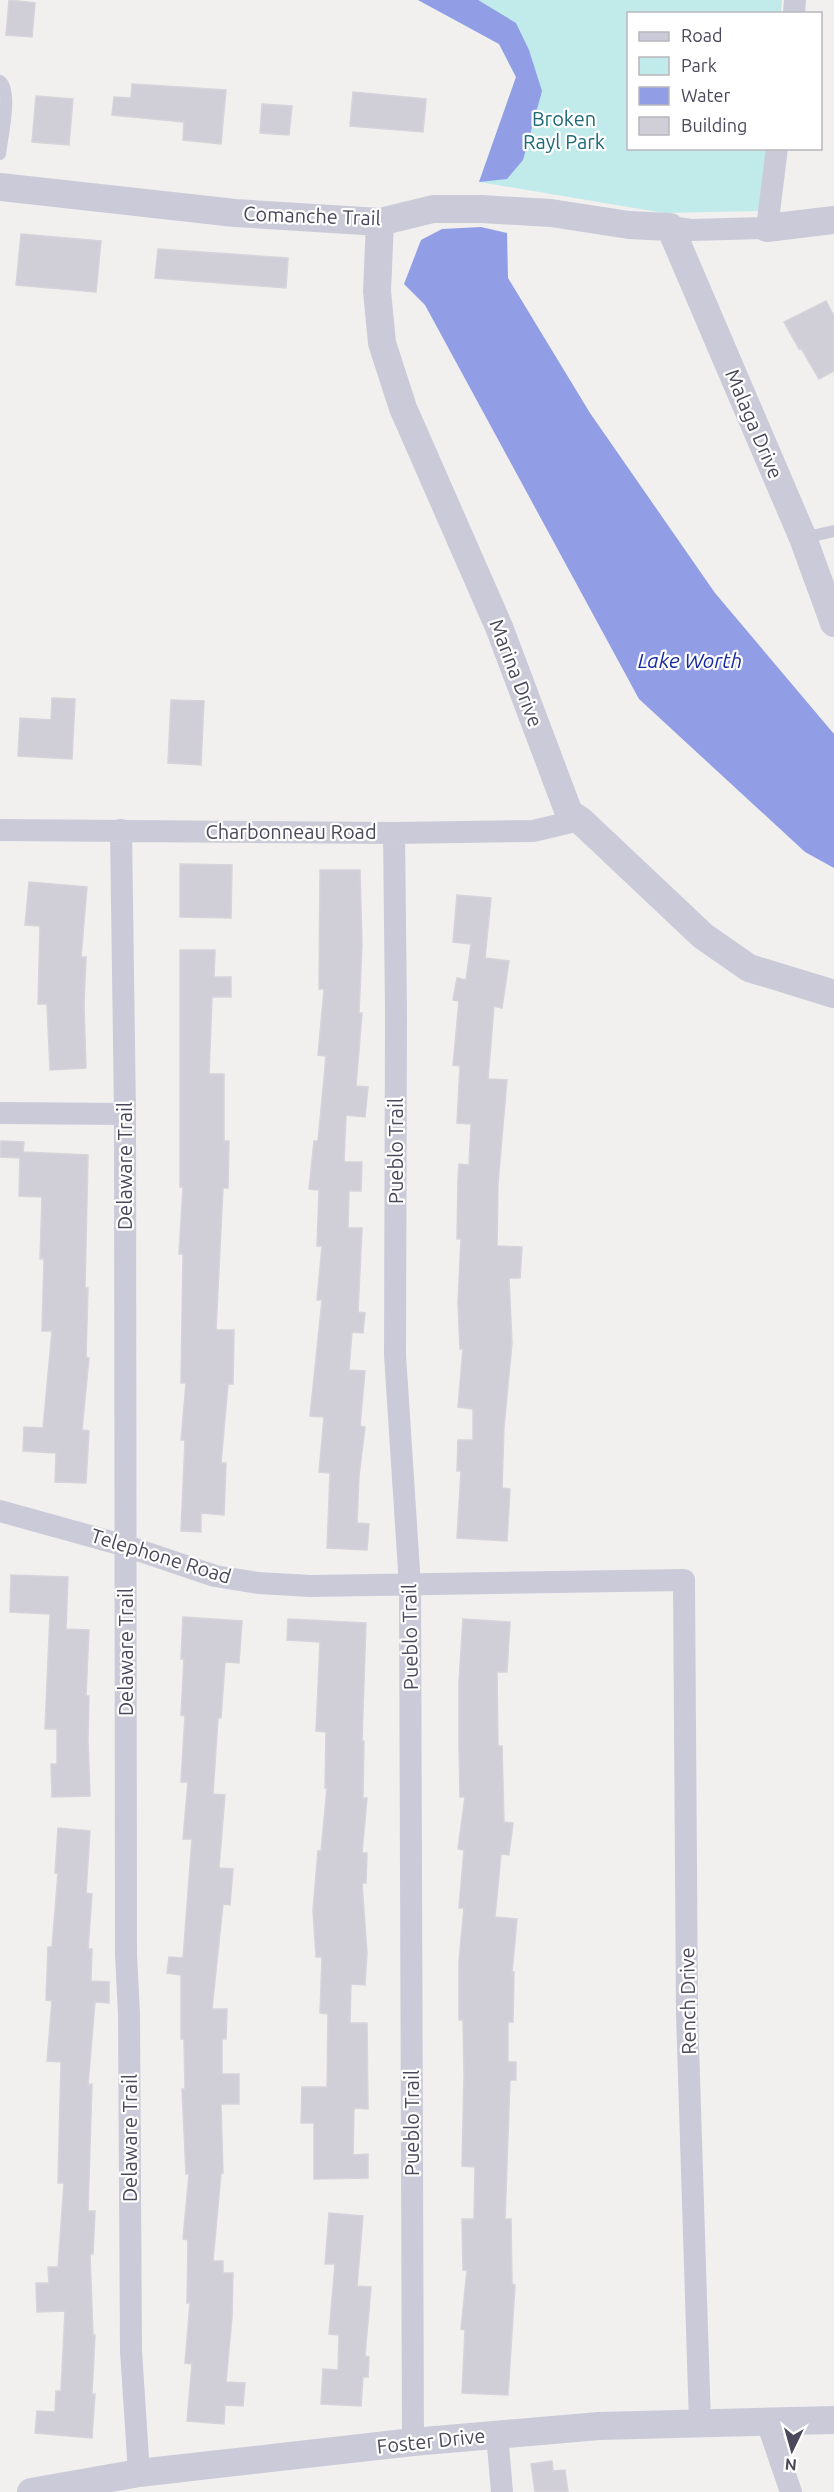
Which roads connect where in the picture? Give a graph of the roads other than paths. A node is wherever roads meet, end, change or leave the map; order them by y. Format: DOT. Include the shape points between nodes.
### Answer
graph roads {
  1 [pos="0,81"];
  2 [pos="777,150"];
  3 [pos="0,154"];
  4 [pos="0,187"];
  5 [pos="834,220"];
  6 [pos="380,222"];
  7 [pos="670,227"];
  8 [pos="767,228"];
  9 [pos="834,531"];
  10 [pos="803,538"];
  11 [pos="834,623"];
  12 [pos="580,820"];
  13 [pos="0,830"];
  14 [pos="121,830"];
  15 [pos="394,833"];
  16 [pos="834,994"];
  17 [pos="0,1113"];
  18 [pos="125,1114"];
  19 [pos="0,1511"];
  20 [pos="126,1546"];
  21 [pos="684,1580"];
  22 [pos="410,1586"];
  23 [pos="834,2420"];
  24 [pos="767,2422"];
  25 [pos="700,2423"];
  26 [pos="497,2434"];
  27 [pos="413,2442"];
  28 [pos="139,2473"];
  29 [pos="31,2492"];
  30 [pos="502,2492"];
  31 [pos="791,2492"];
  1 -- 3 [label="lane" via="7,94"];
  2 -- 8 [label="street"];
  4 -- 6 [label="street, Comanche Trail" via="235,213"];
  5 -- 8 [label="street"];
  6 -- 7 [label="street, Comanche Trail" via="433,209 481,209"];
  6 -- 12 [label="street, Marina Drive" via="377,291 382,343 403,408 499,627 569,813"];
  7 -- 8 [label="street, Comanche Trail"];
  7 -- 10 [label="street, Malaga Drive"];
  9 -- 10 [label="lane"];
  10 -- 11 [label="street, Malaga Drive"];
  12 -- 15 [label="street, Charbonneau Road" via="533,831"];
  12 -- 16 [label="street, Marina Drive" via="703,936 749,968"];
  13 -- 14 [label="street, Charbonneau Road"];
  14 -- 15 [label="street, Charbonneau Road"];
  14 -- 18 [label="street, Delaware Trail"];
  15 -- 22 [label="street, Pueblo Trail" via="395,1355"];
  17 -- 18 [label="street"];
  18 -- 20 [label="street, Delaware Trail"];
  19 -- 20 [label="street, Telephone Road"];
  20 -- 22 [label="street, Telephone Road" via="214,1575 258,1583"];
  20 -- 28 [label="street, Delaware Trail" via="131,2351"];
  21 -- 22 [label="street, Telephone Road"];
  21 -- 25 [label="street, Rench Drive" via="687,2014"];
  22 -- 27 [label="street, Pueblo Trail"];
  23 -- 24 [label="street, Foster Drive"];
  24 -- 25 [label="street, Foster Drive"];
  24 -- 31 [label="street"];
  25 -- 26 [label="street, Foster Drive"];
  26 -- 27 [label="street, Foster Drive"];
  26 -- 30 [label="street"];
  27 -- 28 [label="street, Foster Drive"];
  28 -- 29 [label="street, Foster Drive"];
}
